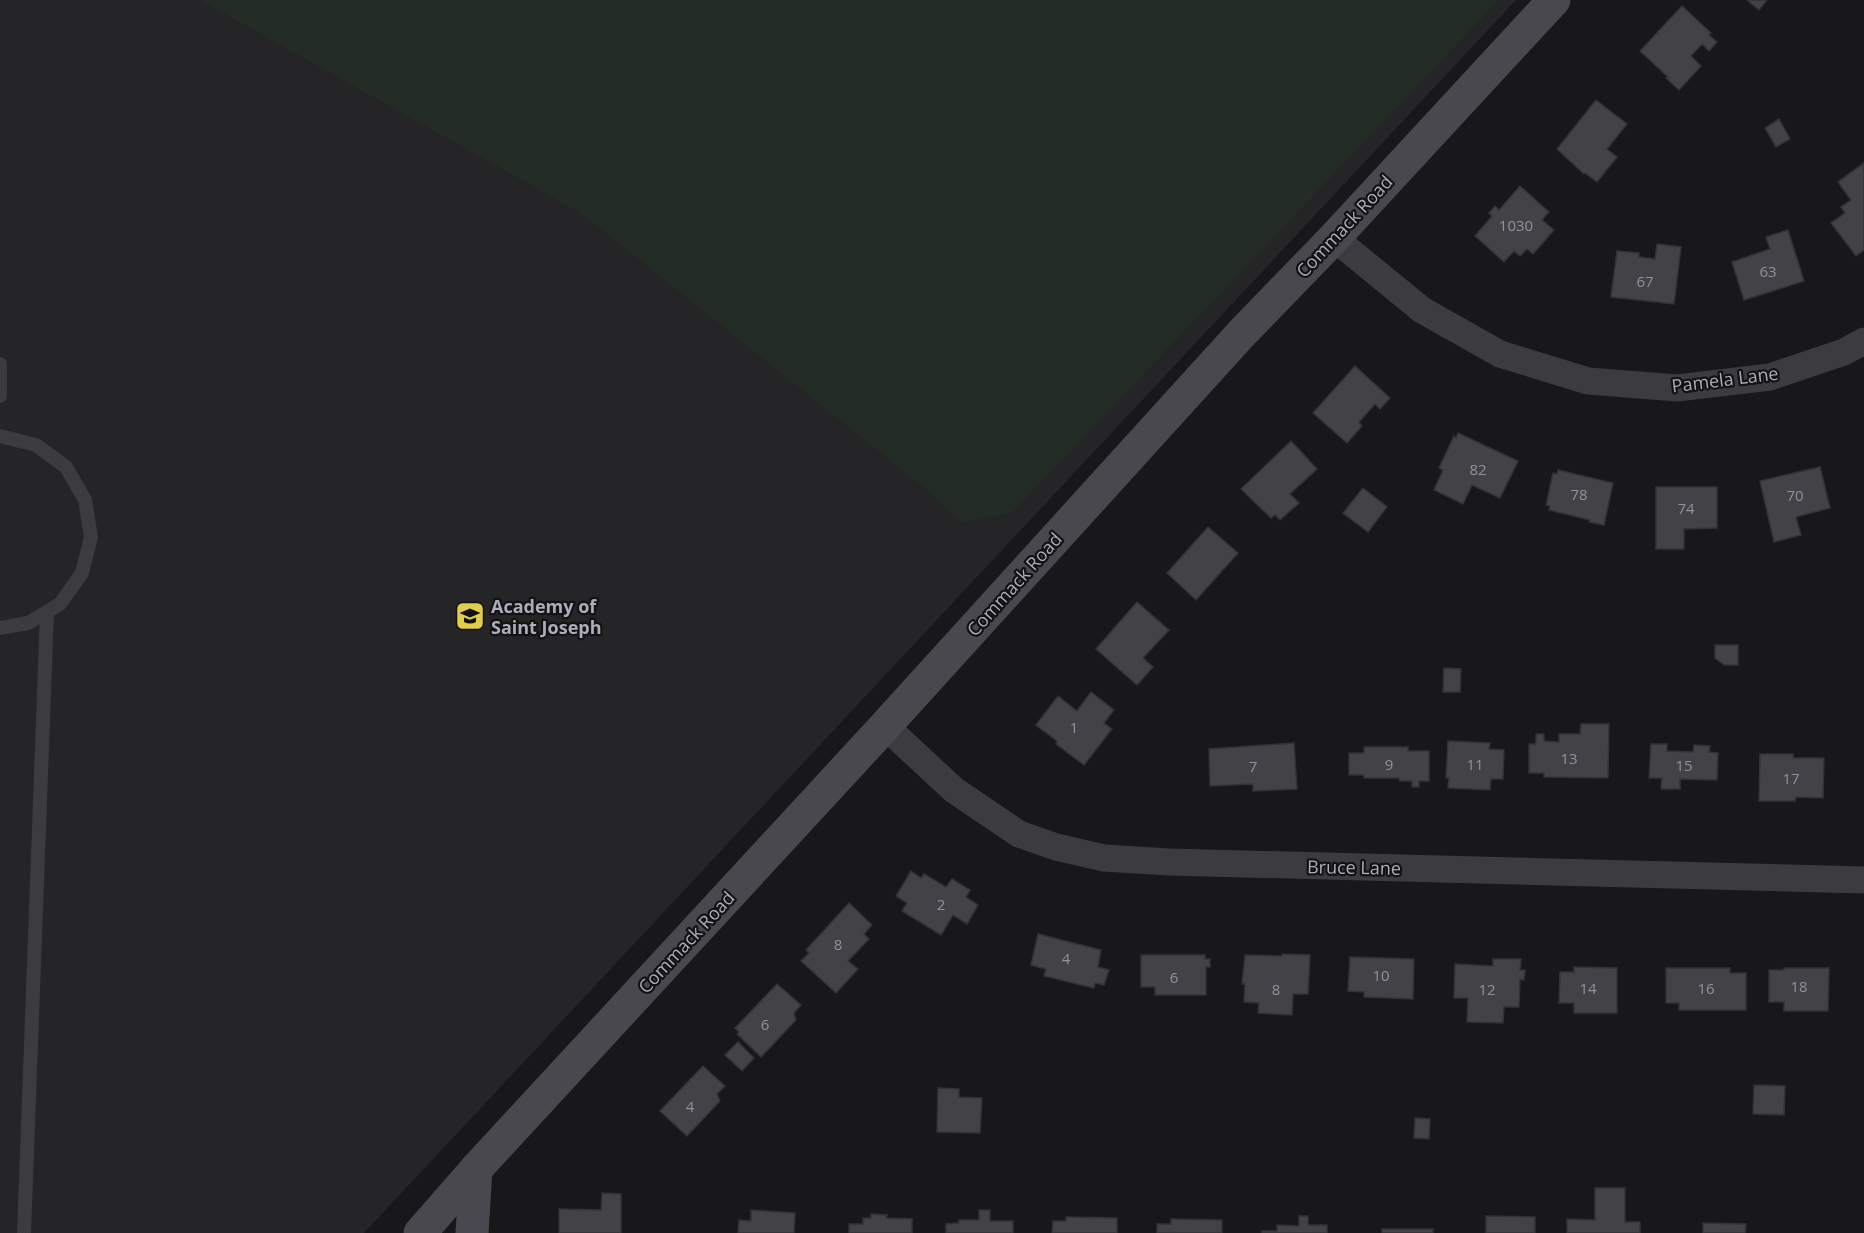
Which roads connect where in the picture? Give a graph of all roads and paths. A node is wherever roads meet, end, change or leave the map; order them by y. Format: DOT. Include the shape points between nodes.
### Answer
graph roads {
  1 [pos="1554,0"];
  2 [pos="1334,238"];
  3 [pos="1864,341"];
  4 [pos="0,364"];
  5 [pos="0,396"];
  6 [pos="0,436"];
  7 [pos="47,612"];
  8 [pos="0,628"];
  9 [pos="885,726"];
  10 [pos="1864,880"];
  11 [pos="476,1169"];
  12 [pos="24,1233"];
  13 [pos="420,1233"];
  14 [pos="472,1233"];
  1 -- 2 [label="street, Commack Road"];
  2 -- 3 [label="street, Pamela Lane" via="1422,310 1500,354 1587,381 1677,388 1770,377 1844,352"];
  2 -- 9 [label="street, Commack Road" via="1241,334"];
  4 -- 5 [label="lane"];
  6 -- 7 [label="lane" via="36,445 66,467 86,500 91,537 82,573 60,604"];
  7 -- 8 [label="lane" via="28,623"];
  7 -- 12 [label="lane"];
  9 -- 10 [label="street, Bruce Lane" via="954,790 1019,834 1104,858"];
  9 -- 11 [label="street, Commack Road"];
  11 -- 13 [label="street, Commack Road"];
  11 -- 14 [label="street"];
}
